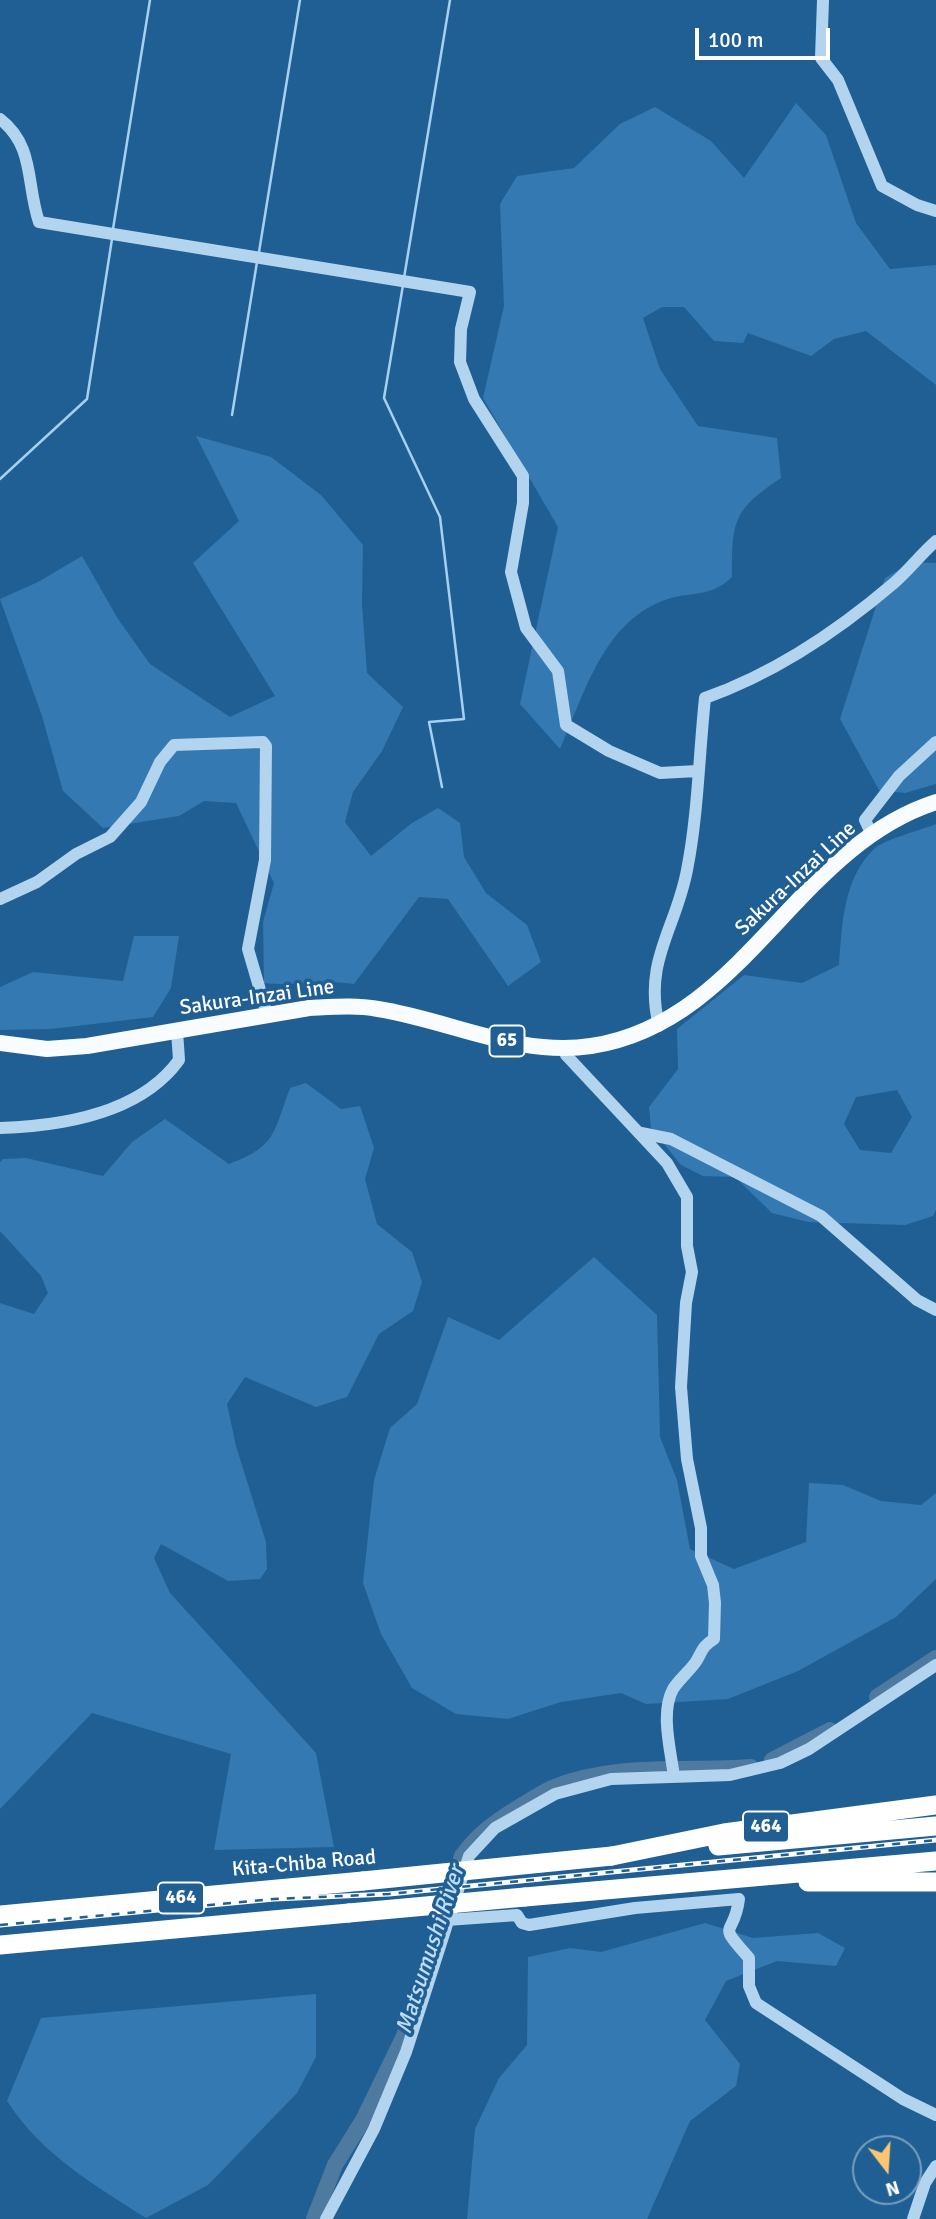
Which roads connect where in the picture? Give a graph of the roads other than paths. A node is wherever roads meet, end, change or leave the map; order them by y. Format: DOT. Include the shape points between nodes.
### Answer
graph roads {
  1 [pos="823,0"];
  2 [pos="0,119"];
  3 [pos="936,211"];
  4 [pos="936,541"];
  5 [pos="936,743"];
  6 [pos="697,771"];
  7 [pos="936,802"];
  8 [pos="872,835"];
  9 [pos="0,899"];
  10 [pos="267,1014"];
  11 [pos="659,1026"];
  12 [pos="177,1031"];
  13 [pos="0,1043"];
  14 [pos="565,1048"];
  15 [pos="0,1128"];
  16 [pos="641,1133"];
  17 [pos="936,1310"];
  18 [pos="936,1665"];
  19 [pos="674,1777"];
  20 [pos="928,1806"];
  21 [pos="929,1827"];
  22 [pos="612,1856"];
  23 [pos="936,1861"];
  24 [pos="848,1874"];
  25 [pos="936,1882"];
  26 [pos="0,1915"];
  27 [pos="447,1920"];
  28 [pos="0,1945"];
  29 [pos="936,2115"];
  30 [pos="936,2166"];
  31 [pos="326,2219"];
  32 [pos="913,2219"];
  1 -- 3 [label="street" via="821,58 838,80 877,178 890,192"];
  2 -- 6 [label="street" via="20,137 39,222 470,292 461,329 460,362 479,407 523,476 511,572 526,628 558,671 566,724 609,751 660,773"];
  4 -- 6 [label="street" via="896,581 840,623 760,674 705,698"];
  5 -- 8 [label="street" via="910,764 865,820"];
  6 -- 11 [label="street" via="687,871 655,968"];
  7 -- 8 [label="main road, Sakura-Inzai Line / 65"];
  8 -- 11 [label="main road, Sakura-Inzai Line / 65" via="839,861 707,993"];
  9 -- 10 [label="street" via="110,837 141,802 160,762 174,745 263,742 265,860 248,949"];
  10 -- 12 [label="main road, Sakura-Inzai Line / 65"];
  10 -- 14 [label="main road, Sakura-Inzai Line / 65" via="340,1006 377,1009 498,1039"];
  11 -- 14 [label="main road, Sakura-Inzai Line / 65" via="623,1039"];
  12 -- 13 [label="main road, Sakura-Inzai Line / 65" via="61,1048"];
  12 -- 15 [label="street" via="179,1060 130,1102 85,1116"];
  14 -- 16 [label="street" via="566,1055"];
  16 -- 17 [label="street" via="671,1139 821,1216 911,1295"];
  16 -- 19 [label="street" via="667,1163 690,1209 687,1246 692,1272 681,1387 701,1556 715,1603 714,1639 700,1650 669,1699"];
  18 -- 19 [label="street" via="809,1749 780,1763 740,1774"];
  19 -- 27 [label="street" via="611,1779 583,1785 555,1794 495,1828 469,1856"];
  20 -- 22 [label="highway, Kita-Chiba Road / 464" via="724,1833"];
  21 -- 22 [label="highway, Kita-Chiba Road / 464"];
  22 -- 26 [label="highway, Kita-Chiba Road / 464, bridge"];
  23 -- 24 [label="highway, 464"];
  24 -- 25 [label="highway, 464"];
  24 -- 28 [label="highway, 464, bridge" via="566,1892"];
  27 -- 29 [label="street" via="517,1915 529,1925 635,1908 739,1899 728,1933 748,1958 749,1986 756,2003 903,2099"];
  27 -- 31 [label="street" via="406,2052 374,2129"];
  30 -- 32 [label="street"];
}
